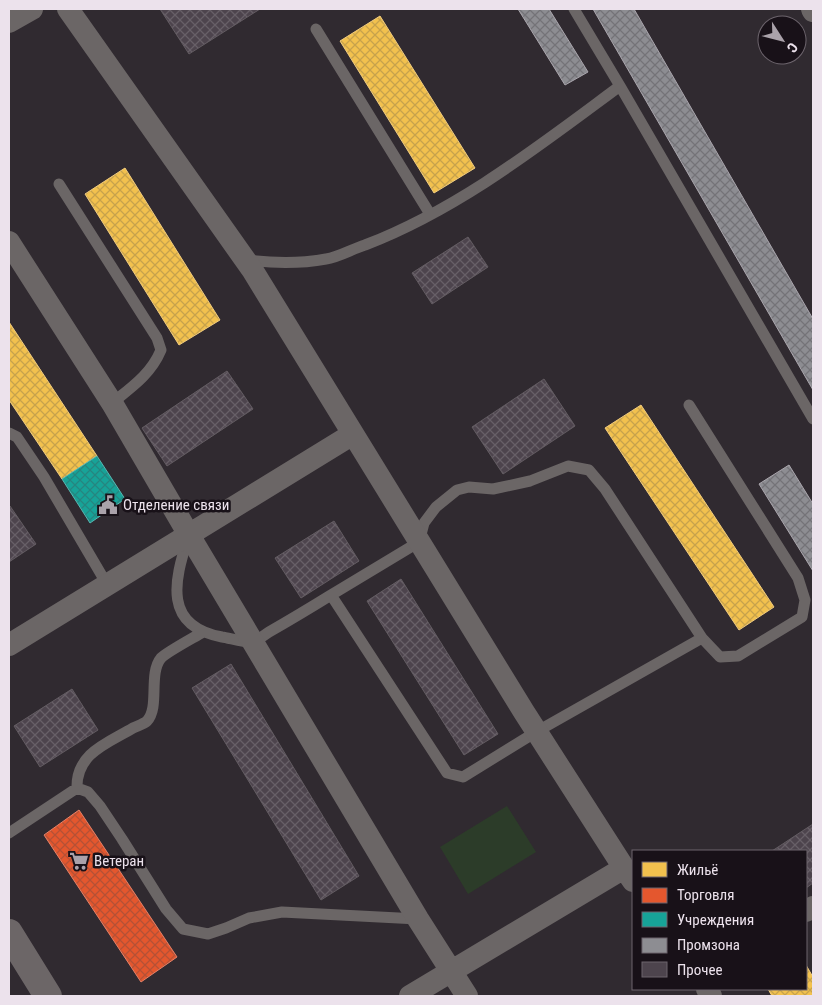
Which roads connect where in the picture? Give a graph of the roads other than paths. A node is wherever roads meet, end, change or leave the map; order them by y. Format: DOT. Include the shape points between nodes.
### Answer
graph roads {
  1 [pos="32,9"];
  2 [pos="68,9"];
  3 [pos="574,9"];
  4 [pos="9,22"];
  5 [pos="316,29"];
  6 [pos="620,86"];
  7 [pos="59,184"];
  8 [pos="430,214"];
  9 [pos="9,242"];
  10 [pos="246,260"];
  11 [pos="112,403"];
  12 [pos="689,405"];
  13 [pos="813,419"];
  14 [pos="9,433"];
  15 [pos="353,434"];
  16 [pos="188,536"];
  17 [pos="419,542"];
  18 [pos="108,586"];
  19 [pos="331,595"];
  20 [pos="203,632"];
  21 [pos="702,638"];
  22 [pos="252,642"];
  23 [pos="9,645"];
  24 [pos="536,732"];
  25 [pos="77,788"];
  26 [pos="9,833"];
  27 [pos="629,874"];
  28 [pos="418,919"];
  29 [pos="9,933"];
  30 [pos="452,972"];
  31 [pos="48,996"];
  32 [pos="410,996"];
  33 [pos="467,996"];
  1 -- 4 [label="street"];
  2 -- 10 [label="street"];
  3 -- 6 [label="lane"];
  5 -- 8 [label="lane"];
  6 -- 8 [label="lane" via="525,156"];
  6 -- 13 [label="lane"];
  7 -- 11 [label="lane" via="161,350 145,377"];
  8 -- 10 [label="lane" via="388,236 327,259 282,263"];
  9 -- 11 [label="street"];
  10 -- 15 [label="street"];
  11 -- 16 [label="street"];
  12 -- 21 [label="lane" via="798,578 805,600 802,617 738,656 720,657"];
  14 -- 18 [label="lane" via="17,437 44,477"];
  15 -- 16 [label="street"];
  15 -- 17 [label="street"];
  16 -- 18 [label="street"];
  16 -- 20 [label="lane" via="176,579 176,593 179,608 188,622"];
  16 -- 22 [label="street"];
  17 -- 19 [label="lane"];
  17 -- 21 [label="lane" via="424,523 436,507 457,490 469,487 493,489 530,481 568,466 589,470 605,489"];
  17 -- 24 [label="street"];
  18 -- 23 [label="street"];
  19 -- 22 [label="lane"];
  19 -- 24 [label="lane" via="447,773 463,777"];
  20 -- 22 [label="lane"];
  20 -- 25 [label="lane" via="161,658 152,695 154,707 147,721 89,754 80,767"];
  21 -- 24 [label="lane"];
  22 -- 28 [label="street"];
  24 -- 27 [label="street"];
  25 -- 26 [label="lane"];
  25 -- 28 [label="lane" via="88,792 100,806 166,909 183,929 208,934 250,918 282,912"];
  27 -- 30 [label="street"];
  28 -- 30 [label="street"];
  29 -- 31 [label="main road"];
  30 -- 32 [label="street"];
  30 -- 33 [label="street"];
}
